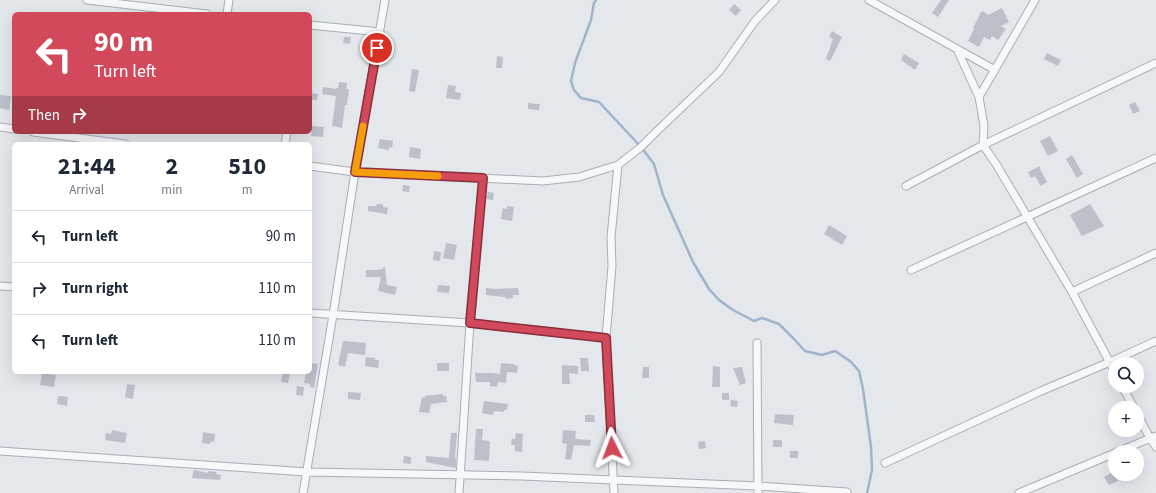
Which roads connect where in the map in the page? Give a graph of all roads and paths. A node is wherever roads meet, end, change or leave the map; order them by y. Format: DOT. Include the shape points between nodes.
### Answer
graph roads {
  1 [pos="87,0"];
  2 [pos="229,0"];
  3 [pos="385,0"];
  4 [pos="776,0"];
  5 [pos="870,0"];
  6 [pos="1036,0"];
  7 [pos="190,12"];
  8 [pos="227,12"];
  9 [pos="312,26"];
  10 [pos="380,32"];
  11 [pos="957,49"];
  12 [pos="1156,63"];
  13 [pos="995,70"];
  14 [pos="979,97"];
  15 [pos="0,127"];
  16 [pos="12,129"];
  17 [pos="48,134"];
  18 [pos="110,142"];
  19 [pos="983,145"];
  20 [pos="1156,158"];
  21 [pos="618,165"];
  22 [pos="312,166"];
  23 [pos="355,172"];
  24 [pos="483,178"];
  25 [pos="906,186"];
  26 [pos="1028,218"];
  27 [pos="1156,253"];
  28 [pos="912,270"];
  29 [pos="0,286"];
  30 [pos="12,287"];
  31 [pos="1072,292"];
  32 [pos="312,313"];
  33 [pos="333,315"];
  34 [pos="470,323"];
  35 [pos="606,338"];
  36 [pos="1156,341"];
  37 [pos="757,343"];
  38 [pos="1121,357"];
  39 [pos="1108,358"];
  40 [pos="1108,363"];
  41 [pos="1144,424"];
  42 [pos="1153,437"];
  43 [pos="1133,445"];
  44 [pos="1156,447"];
  45 [pos="0,451"];
  46 [pos="1108,455"];
  47 [pos="885,463"];
  48 [pos="307,472"];
  49 [pos="460,476"];
  50 [pos="614,480"];
  51 [pos="758,490"];
  52 [pos="847,492"];
  53 [pos="303,493"];
  54 [pos="459,493"];
  55 [pos="614,493"];
  56 [pos="1019,493"];
  1 -- 7 [label="street"];
  2 -- 8 [label="street"];
  3 -- 10 [label="street"];
  4 -- 21 [label="street" via="756,21 719,72 641,148"];
  5 -- 11 [label="street"];
  6 -- 13 [label="street"];
  9 -- 10 [label="street"];
  10 -- 23 [label="street"];
  11 -- 13 [label="street"];
  11 -- 14 [label="street"];
  12 -- 19 [label="street"];
  13 -- 14 [label="street"];
  14 -- 19 [label="street" via="984,126"];
  15 -- 16 [label="street"];
  17 -- 18 [label="street"];
  19 -- 25 [label="street"];
  19 -- 26 [label="street"];
  20 -- 26 [label="street"];
  21 -- 24 [label="street" via="579,177 543,181"];
  21 -- 35 [label="street" via="611,237 612,266"];
  22 -- 23 [label="street"];
  23 -- 24 [label="street"];
  23 -- 33 [label="street"];
  24 -- 34 [label="street"];
  26 -- 28 [label="street"];
  26 -- 31 [label="street"];
  27 -- 31 [label="street"];
  29 -- 30 [label="street"];
  31 -- 39 [label="street"];
  32 -- 33 [label="street"];
  33 -- 34 [label="street"];
  33 -- 48 [label="street"];
  34 -- 35 [label="street"];
  34 -- 49 [label="street"];
  35 -- 50 [label="street"];
  36 -- 38 [label="street"];
  37 -- 51 [label="street"];
  40 -- 47 [label="street"];
  41 -- 42 [label="street"];
  42 -- 43 [label="street"];
  42 -- 44 [label="street"];
  45 -- 48 [label="street"];
  46 -- 56 [label="street"];
  48 -- 49 [label="street"];
  48 -- 53 [label="street"];
  49 -- 50 [label="street"];
  49 -- 54 [label="street"];
  50 -- 51 [label="street"];
  50 -- 55 [label="street"];
  51 -- 52 [label="street"];
}
